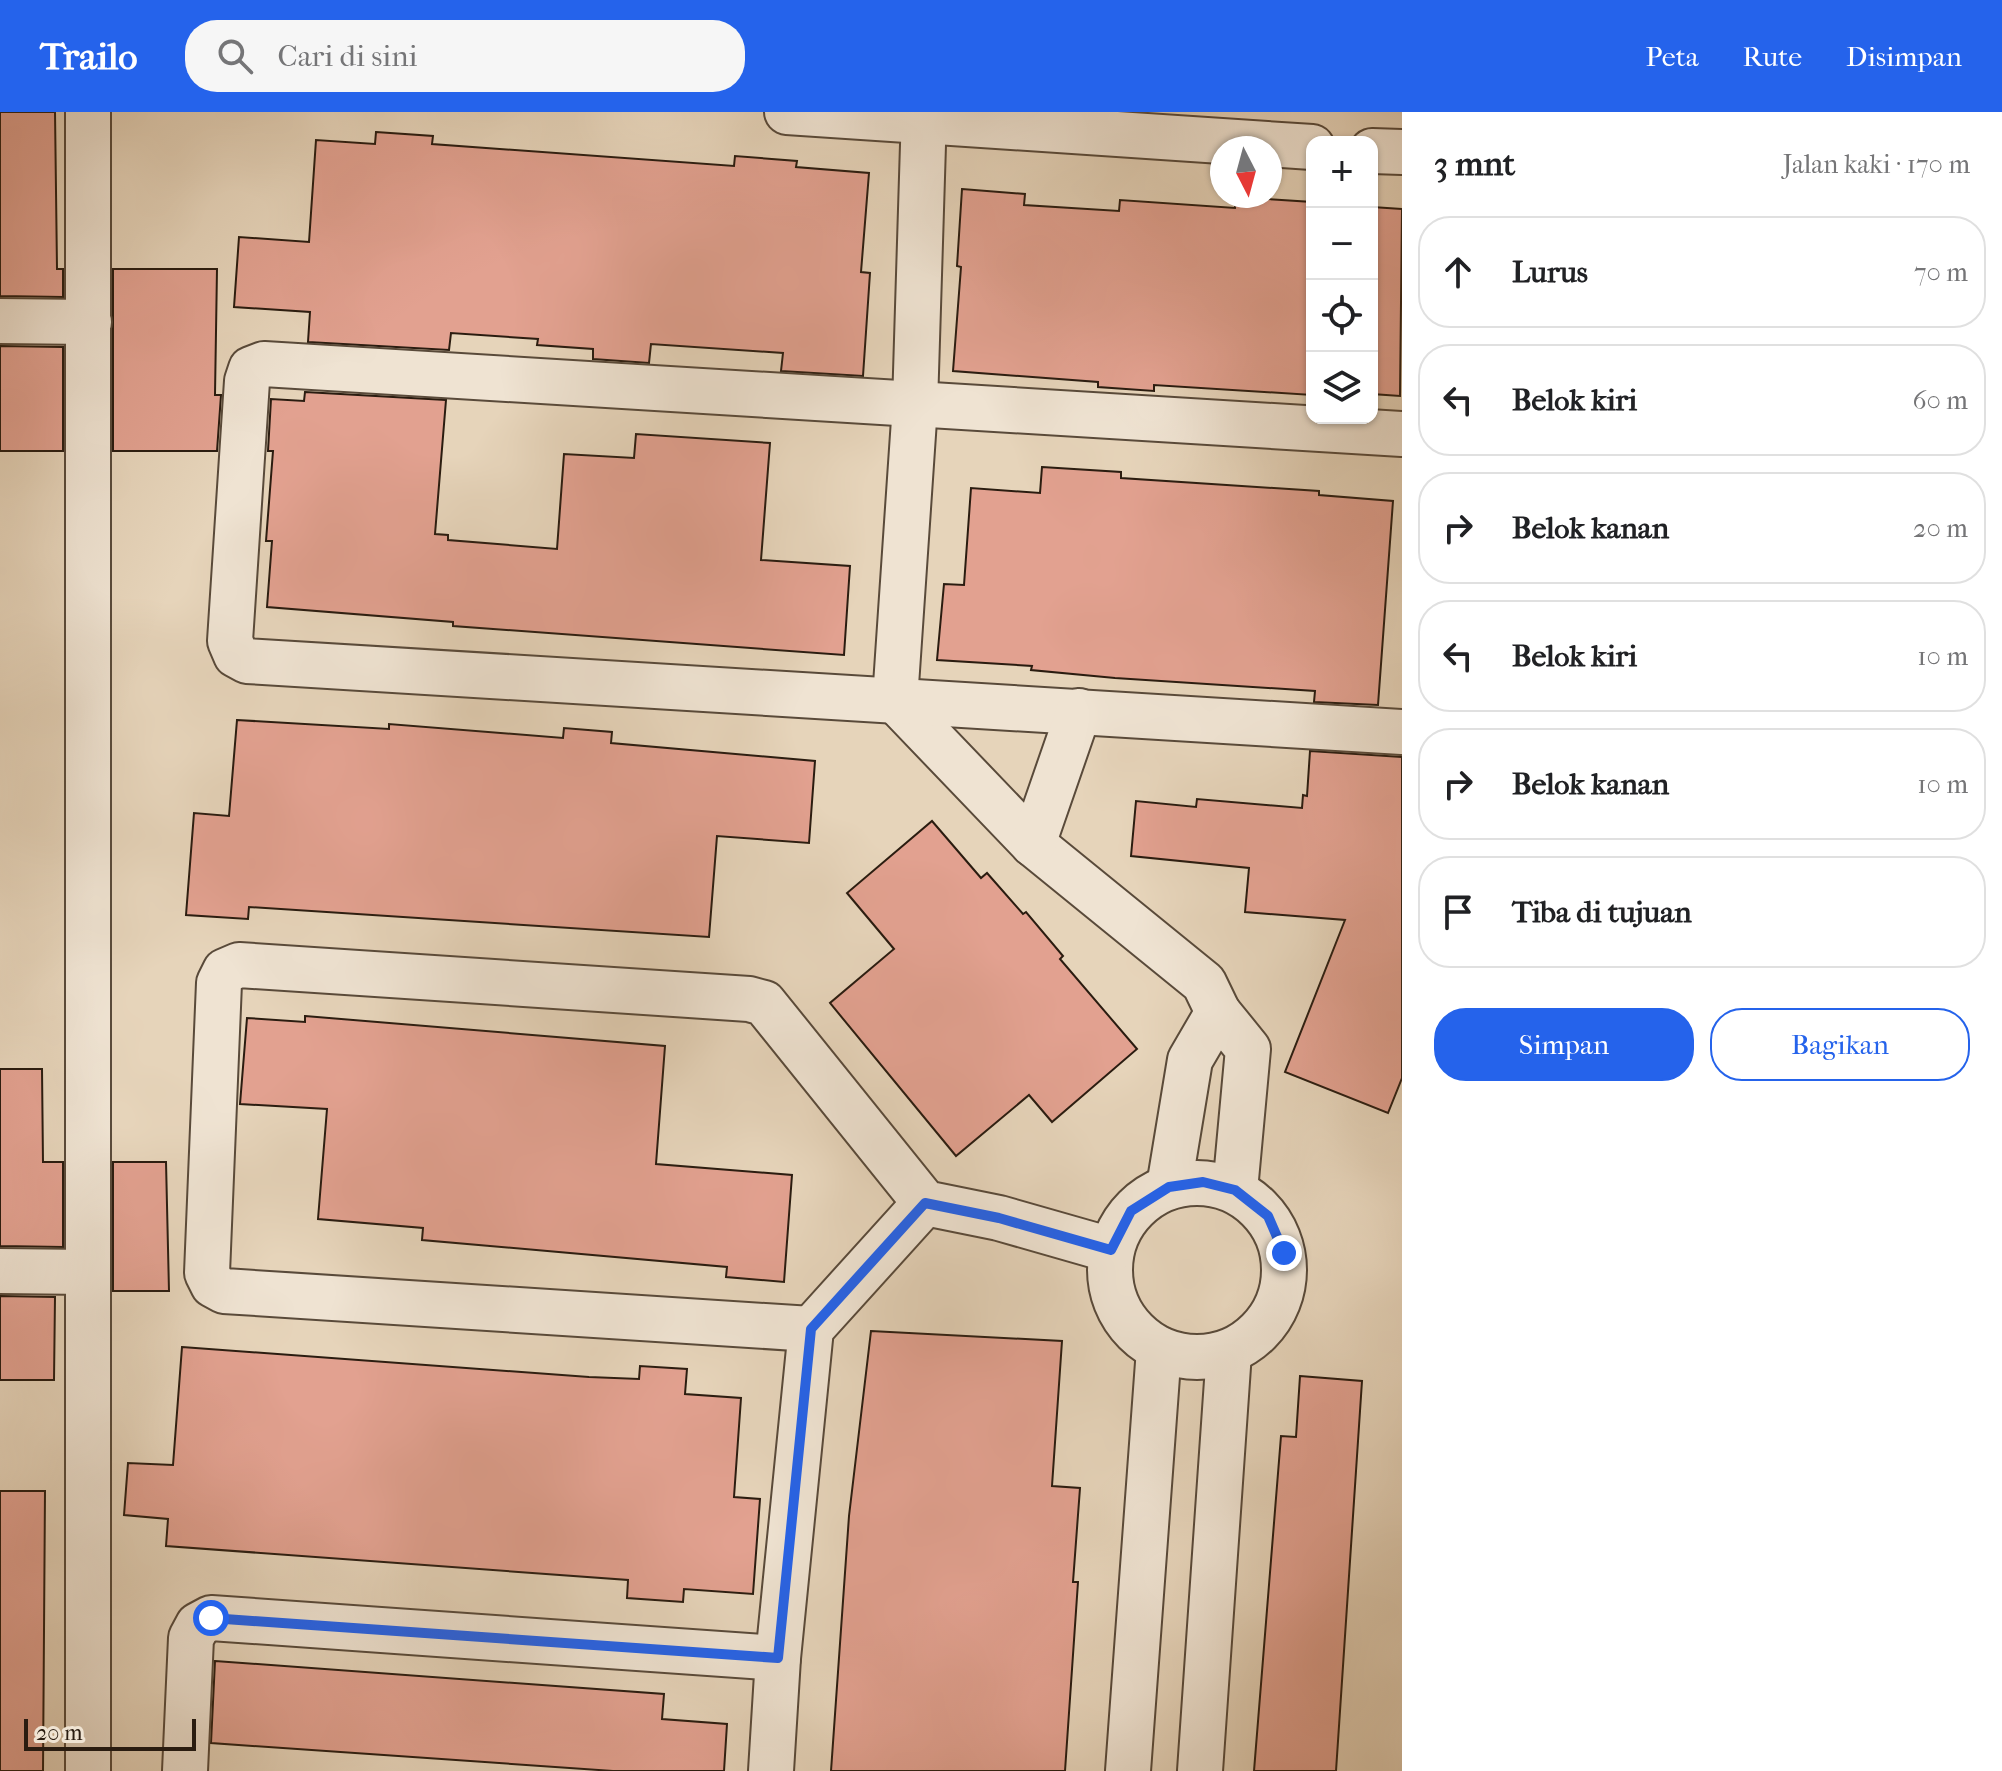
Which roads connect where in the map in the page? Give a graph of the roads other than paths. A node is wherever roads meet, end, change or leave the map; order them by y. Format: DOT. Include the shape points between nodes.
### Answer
graph roads {
  1 [pos="88,112"];
  2 [pos="787,112"];
  3 [pos="924,116"];
  4 [pos="1306,147"];
  5 [pos="1378,151"];
  6 [pos="1402,152"];
  7 [pos="0,321"];
  8 [pos="89,322"];
  9 [pos="915,405"];
  10 [pos="1402,434"];
  11 [pos="895,700"];
  12 [pos="1079,711"];
  13 [pos="1402,732"];
  14 [pos="1033,844"];
  15 [pos="1218,1012"];
  16 [pos="1169,1187"];
  17 [pos="1235,1190"];
  18 [pos="925,1203"];
  19 [pos="1111,1250"];
  20 [pos="0,1271"];
  21 [pos="88,1272"];
  22 [pos="811,1329"];
  23 [pos="1159,1349"];
  24 [pos="1229,1352"];
  25 [pos="778,1658"];
  26 [pos="88,1771"];
  27 [pos="185,1771"];
  28 [pos="771,1771"];
  29 [pos="1128,1771"];
  30 [pos="1200,1771"];
  1 -- 8 [label="street"];
  2 -- 3 [label="street"];
  3 -- 4 [label="street"];
  3 -- 9 [label="street"];
  5 -- 6 [label="street"];
  7 -- 8 [label="street"];
  8 -- 21 [label="street"];
  9 -- 10 [label="street"];
  9 -- 11 [label="street"];
  9 -- 11 [label="street" via="264,364 251,369 247,381 230,641 236,655 247,661"];
  11 -- 12 [label="street"];
  11 -- 14 [label="street"];
  12 -- 13 [label="street"];
  12 -- 14 [label="street"];
  14 -- 15 [label="street" via="1204,983"];
  15 -- 16 [label="street" via="1190,1060"];
  15 -- 17 [label="street" via="1248,1049"];
  16 -- 17 [label="street" via="1203,1182"];
  16 -- 19 [label="street" via="1131,1211"];
  17 -- 24 [label="street" via="1268,1216 1284,1253 1283,1294 1263,1328"];
  18 -- 19 [label="street"];
  18 -- 22 [label="street"];
  18 -- 22 [label="street" via="764,1003 239,965 225,971 219,983 207,1273 213,1285 224,1291"];
  19 -- 23 [label="street" via="1111,1290 1122,1313 1128,1325"];
  20 -- 21 [label="street"];
  21 -- 26 [label="street"];
  22 -- 25 [label="street"];
  23 -- 24 [label="street" via="1193,1358"];
  23 -- 29 [label="street"];
  24 -- 30 [label="street"];
  25 -- 27 [label="street" via="211,1618 198,1625 191,1638"];
  25 -- 28 [label="street"];
}
